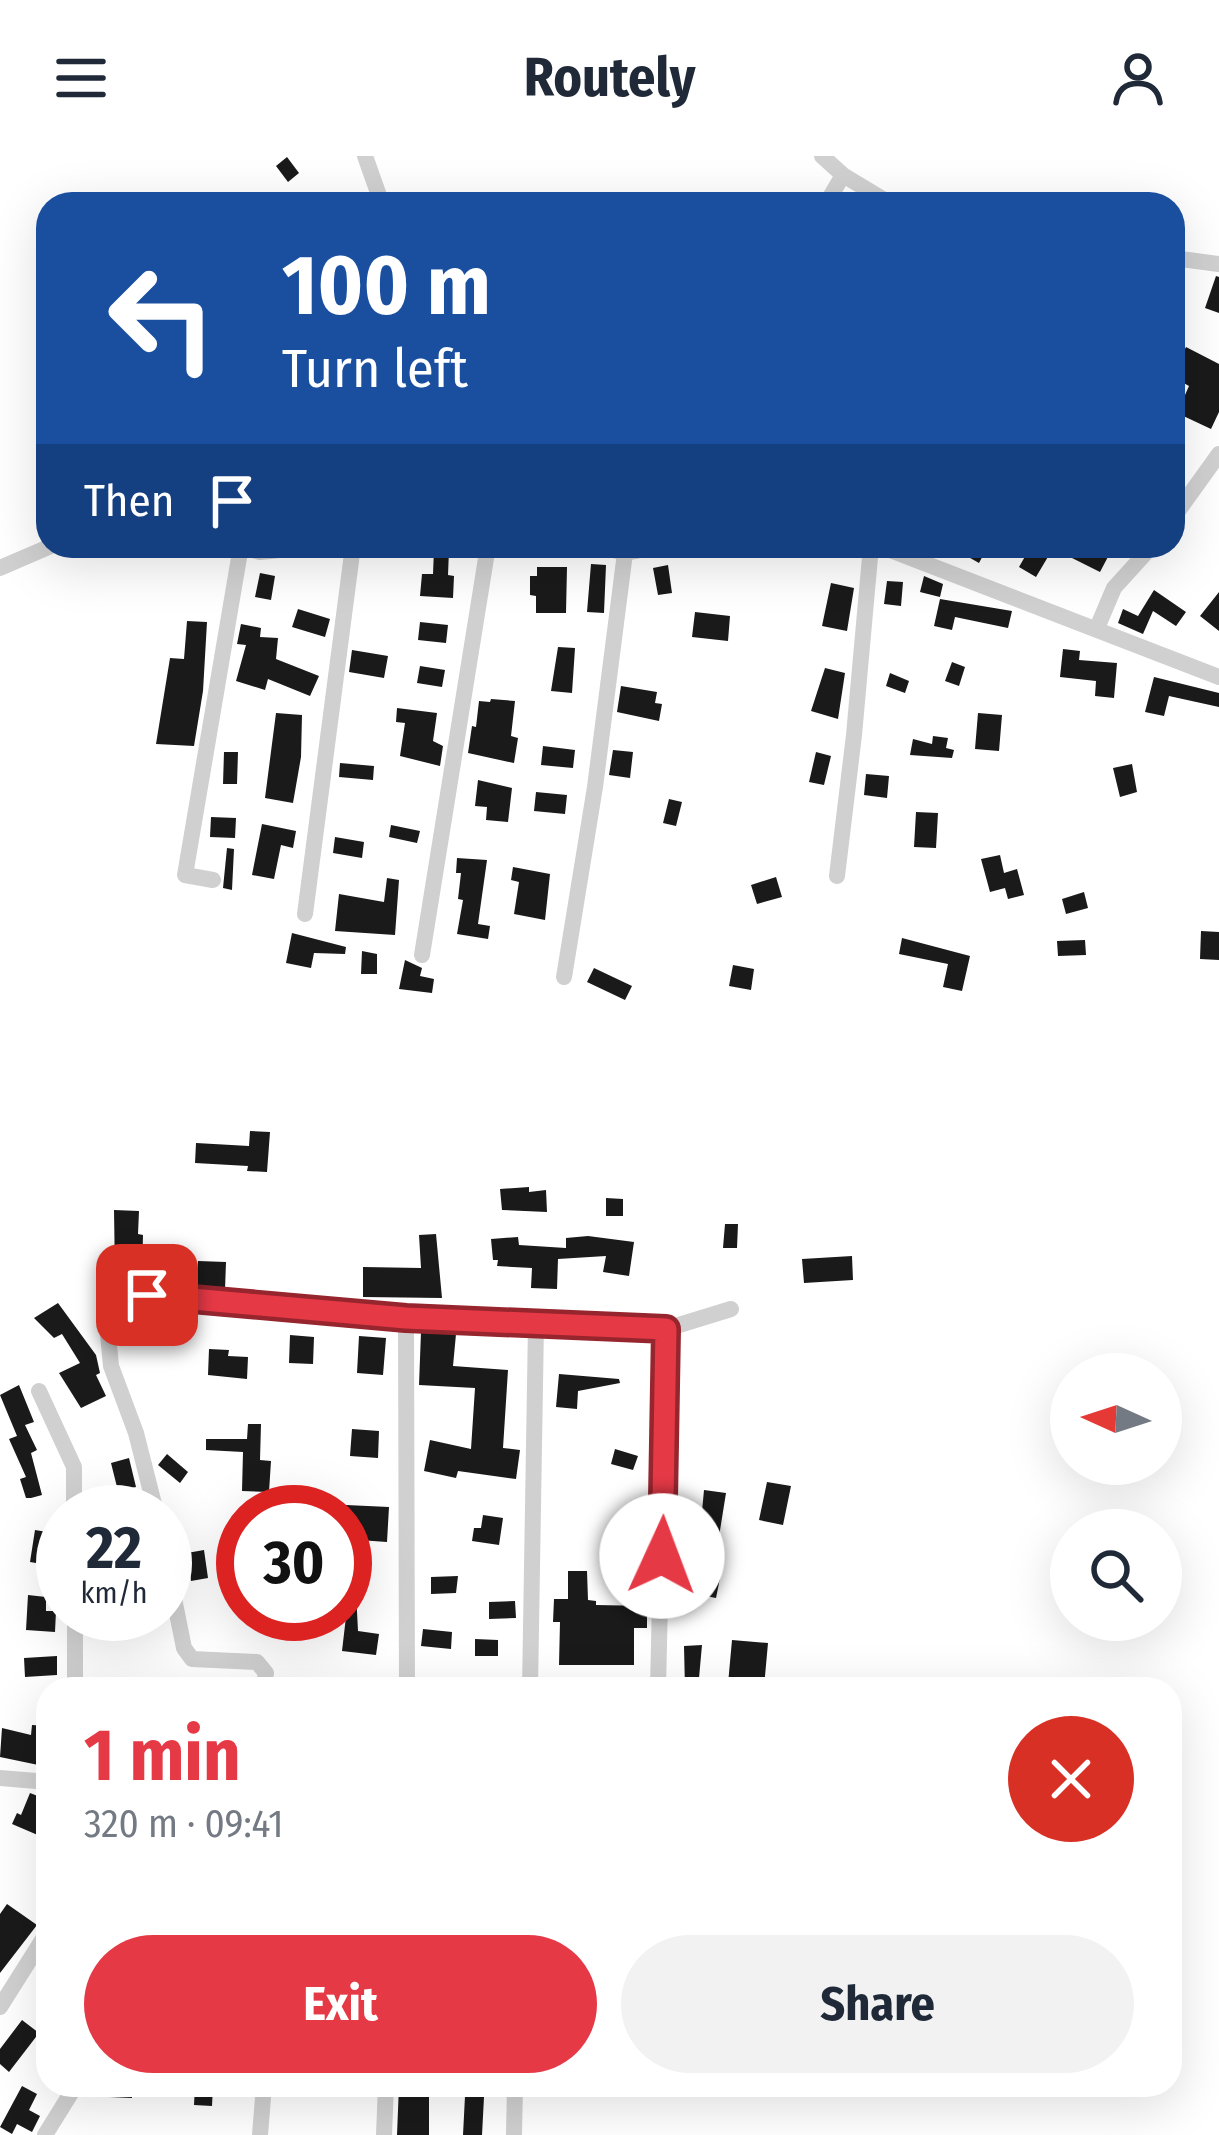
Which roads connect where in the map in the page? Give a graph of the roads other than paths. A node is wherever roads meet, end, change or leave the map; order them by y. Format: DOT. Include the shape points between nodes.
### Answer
graph roads {
  1 [pos="365,156"];
  2 [pos="822,156"];
  3 [pos="843,176"];
  4 [pos="378,192"];
  5 [pos="833,192"];
  6 [pos="870,192"];
  7 [pos="1185,260"];
  8 [pos="1219,264"];
  9 [pos="1219,454"];
  10 [pos="1185,501"];
  11 [pos="36,552"];
  12 [pos="238,558"];
  13 [pos="351,558"];
  14 [pos="486,558"];
  15 [pos="624,558"];
  16 [pos="874,558"];
  17 [pos="907,558"];
  18 [pos="1140,558"];
  19 [pos="0,568"];
  20 [pos="1097,628"];
  21 [pos="1219,677"];
  22 [pos="836,876"];
  23 [pos="213,880"];
  24 [pos="305,914"];
  25 [pos="422,955"];
  26 [pos="564,977"];
  27 [pos="731,1310"];
  28 [pos="406,1318"];
  29 [pos="536,1324"];
  30 [pos="666,1329"];
  31 [pos="39,1391"];
  32 [pos="74,1485"];
  33 [pos="149,1485"];
  34 [pos="75,1641"];
  35 [pos="183,1641"];
  36 [pos="75,1677"];
  37 [pos="265,1677"];
  38 [pos="407,1677"];
  39 [pos="530,1677"];
  40 [pos="658,1677"];
  41 [pos="2,1783"];
  42 [pos="36,1783"];
  43 [pos="36,1950"];
  44 [pos="0,2007"];
  45 [pos="69,2097"];
  46 [pos="263,2097"];
  47 [pos="386,2097"];
  48 [pos="515,2097"];
  49 [pos="45,2135"];
  50 [pos="260,2135"];
  51 [pos="384,2135"];
  52 [pos="514,2135"];
  1 -- 4 [label="street"];
  2 -- 3 [label="street"];
  3 -- 5 [label="street"];
  3 -- 6 [label="street"];
  7 -- 8 [label="street"];
  9 -- 10 [label="street"];
  11 -- 19 [label="street"];
  12 -- 23 [label="street" via="185,875"];
  13 -- 24 [label="street"];
  14 -- 25 [label="street"];
  15 -- 26 [label="street"];
  16 -- 22 [label="street"];
  17 -- 20 [label="street"];
  18 -- 20 [label="street" via="1114,588"];
  20 -- 21 [label="street"];
  27 -- 30 [label="street"];
  28 -- 29 [label="street"];
  28 -- 33 [label="street" via="104,1292 111,1366"];
  28 -- 38 [label="street"];
  29 -- 30 [label="street"];
  29 -- 39 [label="street"];
  30 -- 40 [label="street"];
  31 -- 32 [label="street" via="74,1467"];
  34 -- 36 [label="street"];
  35 -- 37 [label="street" via="192,1659 257,1662"];
  41 -- 42 [label="street"];
  43 -- 44 [label="street"];
  45 -- 49 [label="street"];
  46 -- 50 [label="street"];
  47 -- 51 [label="street"];
  48 -- 52 [label="street"];
}
